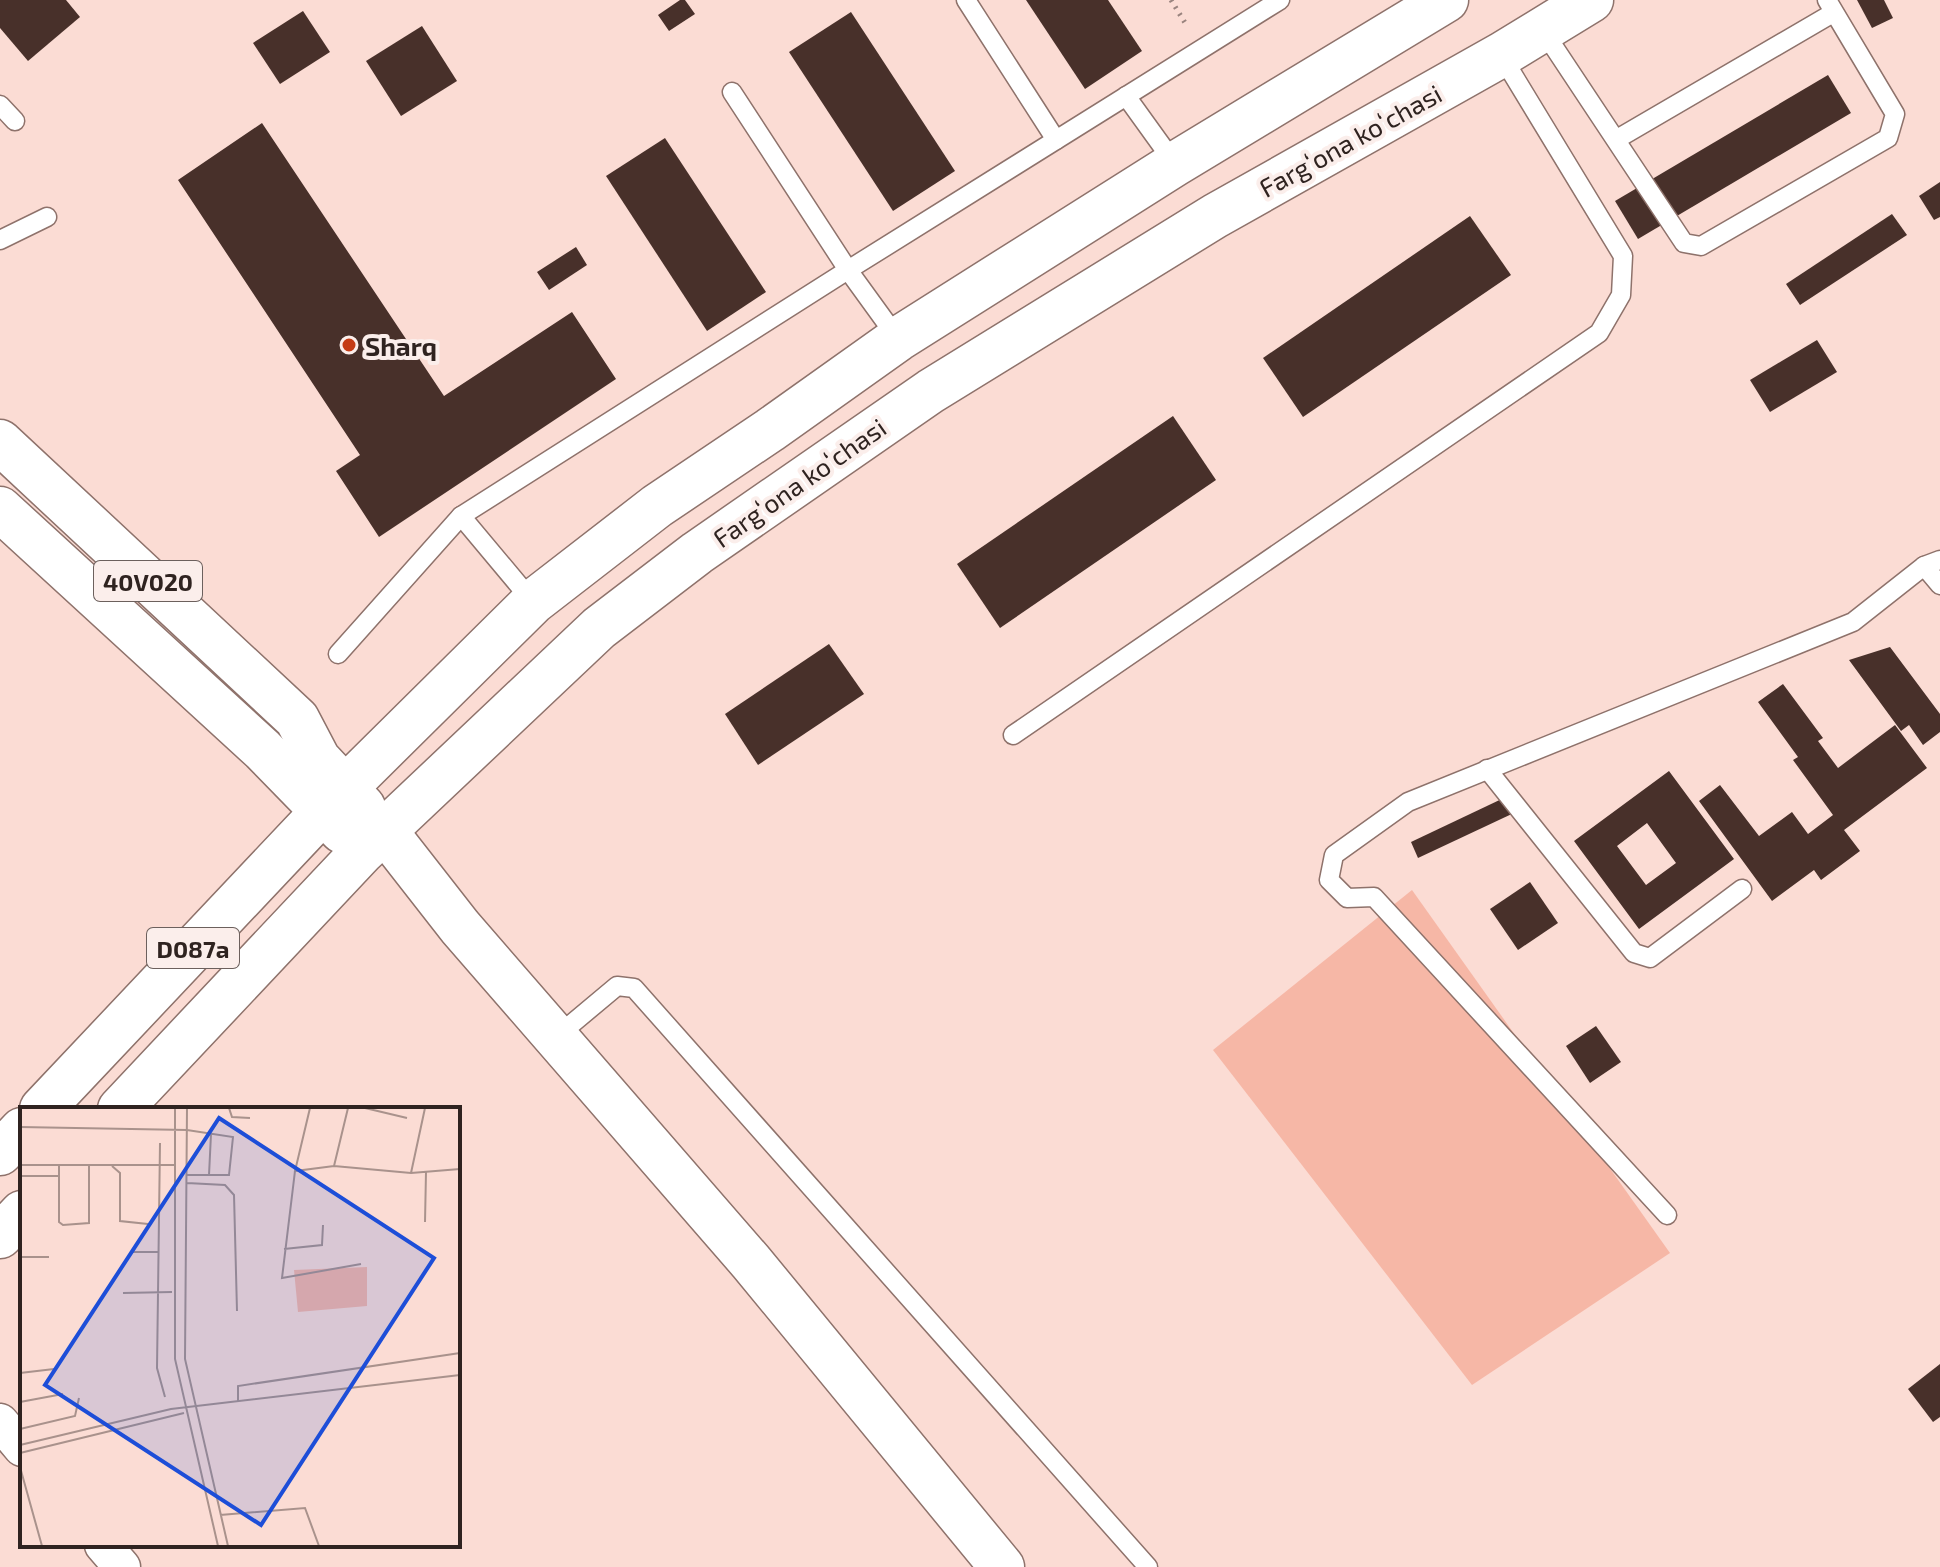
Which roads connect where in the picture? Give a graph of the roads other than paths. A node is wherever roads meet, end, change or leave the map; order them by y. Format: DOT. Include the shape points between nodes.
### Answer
graph roads {
  1 [pos="966,0"];
  2 [pos="1280,0"];
  3 [pos="1446,0"];
  4 [pos="1591,0"];
  5 [pos="1830,6"];
  6 [pos="1542,29"];
  7 [pos="1501,55"];
  8 [pos="732,92"];
  9 [pos="1126,96"];
  10 [pos="0,105"];
  11 [pos="15,121"];
  12 [pos="1617,139"];
  13 [pos="1056,140"];
  14 [pos="1175,164"];
  15 [pos="47,217"];
  16 [pos="0,240"];
  17 [pos="848,270"];
  18 [pos="898,339"];
  19 [pos="0,442"];
  20 [pos="0,509"];
  21 [pos="461,516"];
  22 [pos="1932,563"];
  23 [pos="1940,585"];
  24 [pos="533,602"];
  25 [pos="338,654"];
  26 [pos="1013,735"];
  27 [pos="1487,769"];
  28 [pos="334,799"];
  29 [pos="374,842"];
  30 [pos="1742,889"];
  31 [pos="556,1037"];
  32 [pos="44,1107"];
  33 [pos="122,1107"];
  34 [pos="20,1132"];
  35 [pos="0,1153"];
  36 [pos="20,1215"];
  37 [pos="1667,1215"];
  38 [pos="0,1236"];
  39 [pos="0,1422"];
  40 [pos="20,1446"];
  41 [pos="105,1547"];
  42 [pos="122,1567"];
  43 [pos="1002,1567"];
  44 [pos="1148,1567"];
  1 -- 13 [label="lane"];
  2 -- 9 [label="lane"];
  3 -- 14 [label="main road"];
  4 -- 6 [label="main road, Fargʻona koʻchasi"];
  5 -- 12 [label="lane"];
  5 -- 12 [label="lane" via="1895,114 1888,138 1701,246 1684,243"];
  6 -- 7 [label="main road, Fargʻona koʻchasi"];
  6 -- 12 [label="lane"];
  7 -- 26 [label="lane" via="1623,256 1621,295 1599,333"];
  7 -- 29 [label="main road, Fargʻona koʻchasi" via="1215,216 931,391 776,497 599,628"];
  8 -- 17 [label="lane"];
  9 -- 13 [label="lane"];
  9 -- 14 [label="lane"];
  10 -- 11 [label="lane"];
  13 -- 17 [label="lane"];
  14 -- 18 [label="main road"];
  15 -- 16 [label="lane"];
  17 -- 18 [label="lane"];
  17 -- 21 [label="lane"];
  18 -- 24 [label="main road" via="657,506"];
  19 -- 28 [label="main road, 40V020" via="297,719"];
  20 -- 28 [label="main road, 40V020" via="263,750"];
  21 -- 24 [label="lane"];
  21 -- 25 [label="lane"];
  22 -- 23 [label="lane"];
  22 -- 27 [label="lane" via="1853,622"];
  24 -- 28 [label="main road"];
  27 -- 30 [label="lane" via="1634,953 1650,958"];
  27 -- 37 [label="lane" via="1408,802 1334,855 1329,880 1347,898 1374,897"];
  28 -- 29 [label="main road, 40V020"];
  28 -- 32 [label="main road, D087a"];
  29 -- 31 [label="main road" via="460,927"];
  29 -- 33 [label="main road, Fargʻona koʻchasi / D087a"];
  31 -- 43 [label="main road" via="751,1262"];
  31 -- 44 [label="lane" via="617,986 634,988"];
  34 -- 35 [label="main road"];
  36 -- 38 [label="main road"];
  39 -- 40 [label="street"];
  41 -- 42 [label="street"];
}
